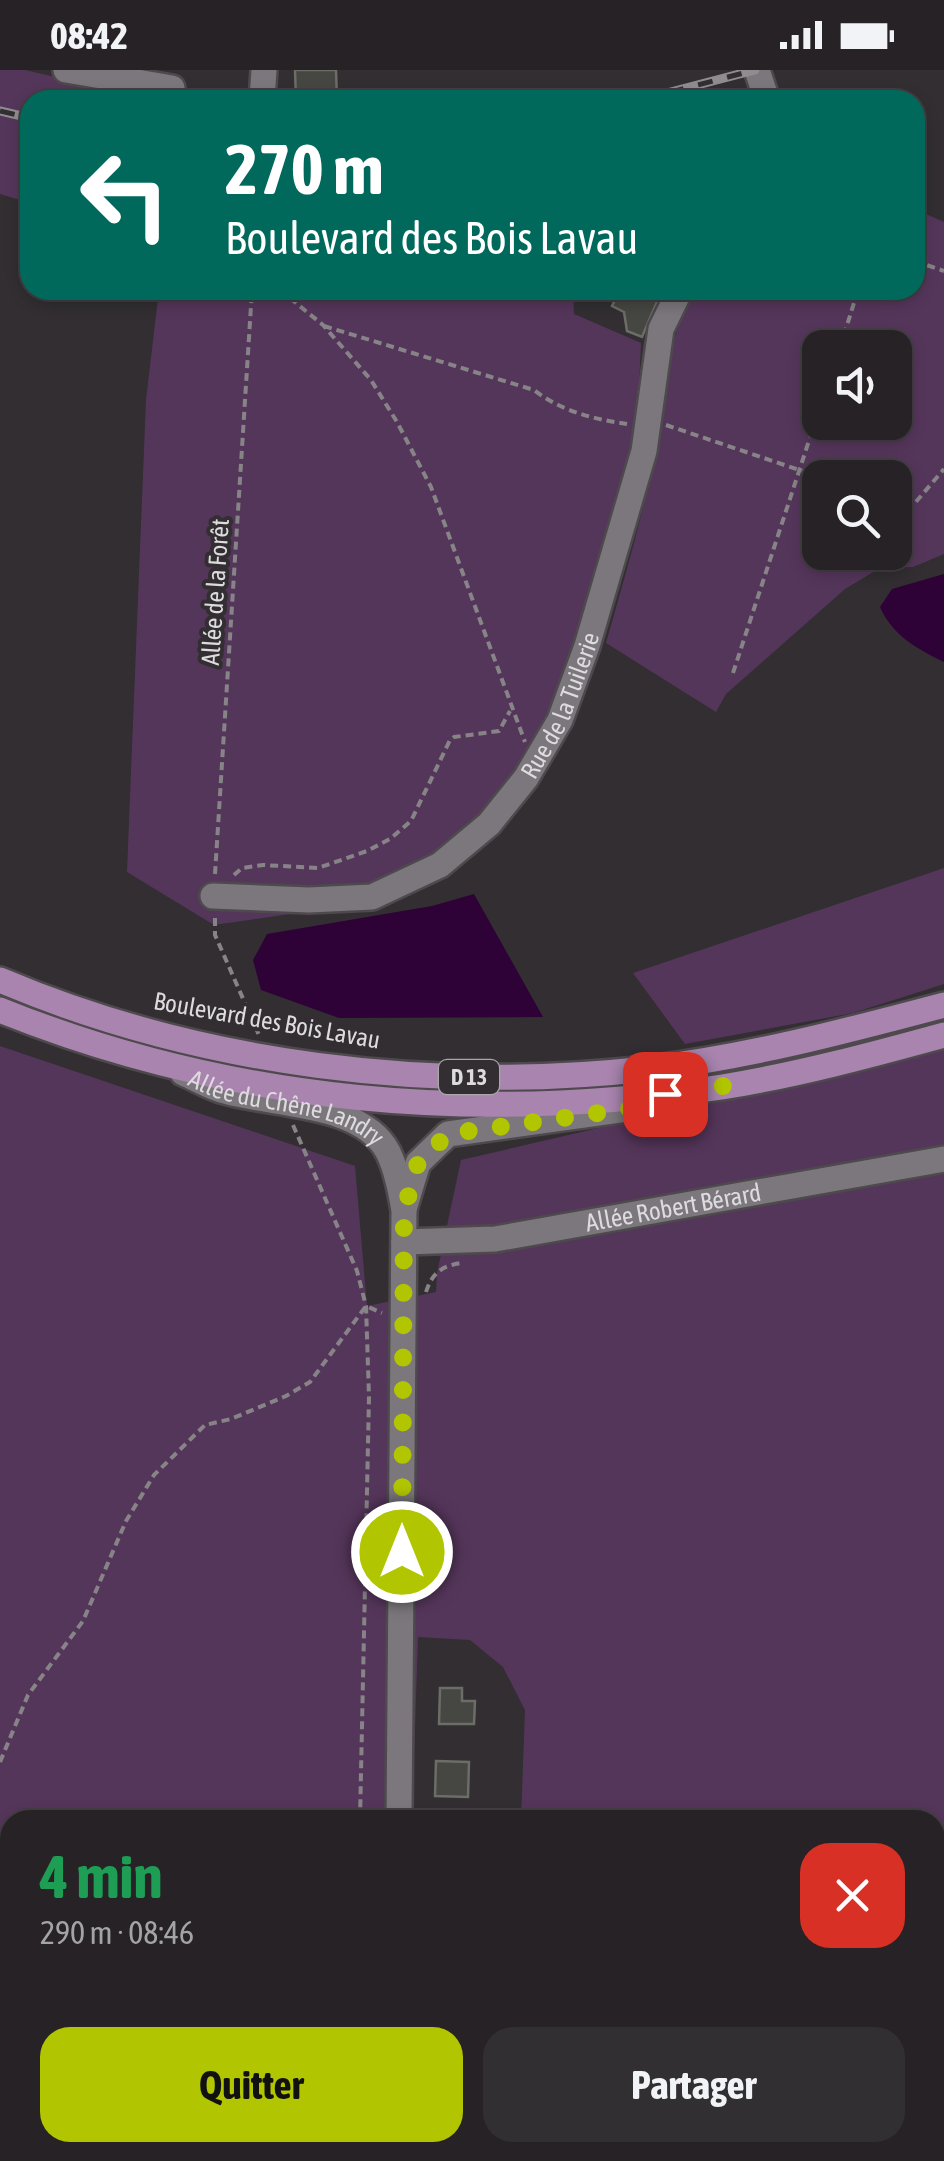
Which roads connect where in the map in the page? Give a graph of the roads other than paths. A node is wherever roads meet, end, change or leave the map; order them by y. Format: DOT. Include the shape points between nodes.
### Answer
graph roads {
  1 [pos="66,70"];
  2 [pos="172,88"];
  3 [pos="675,300"];
  4 [pos="213,896"];
  5 [pos="0,980"];
  6 [pos="944,1006"];
  7 [pos="0,1010"];
  8 [pos="944,1035"];
  9 [pos="176,1069"];
  10 [pos="723,1086"];
  11 [pos="944,1160"];
  12 [pos="404,1211"];
  13 [pos="404,1242"];
  14 [pos="399,1810"];
  1 -- 2 [label="street"];
  3 -- 4 [label="street, Rue de la Tuilerie" via="661,329 644,450 587,646 560,720 489,824 440,865 372,897"];
  5 -- 6 [label="main road, Boulevard des Bois Lavau / D 13" via="131,1027 234,1050 338,1068 470,1076 647,1068 763,1050"];
  7 -- 9 [label="main road, D 13"];
  8 -- 10 [label="main road, D 13"];
  9 -- 10 [label="main road, D 13" via="308,1092 476,1106"];
  9 -- 12 [label="street, Allée du Chêne Landry" via="219,1090 334,1113 370,1132 386,1149"];
  10 -- 12 [label="street, Allée du Chêne Landry" via="677,1102 448,1134 418,1163"];
  11 -- 13 [label="street, Allée Robert Bérard" via="495,1239"];
  12 -- 13 [label="street, Allée du Chêne Landry"];
  13 -- 14 [label="street, Allée du Chêne Landry"];
}
